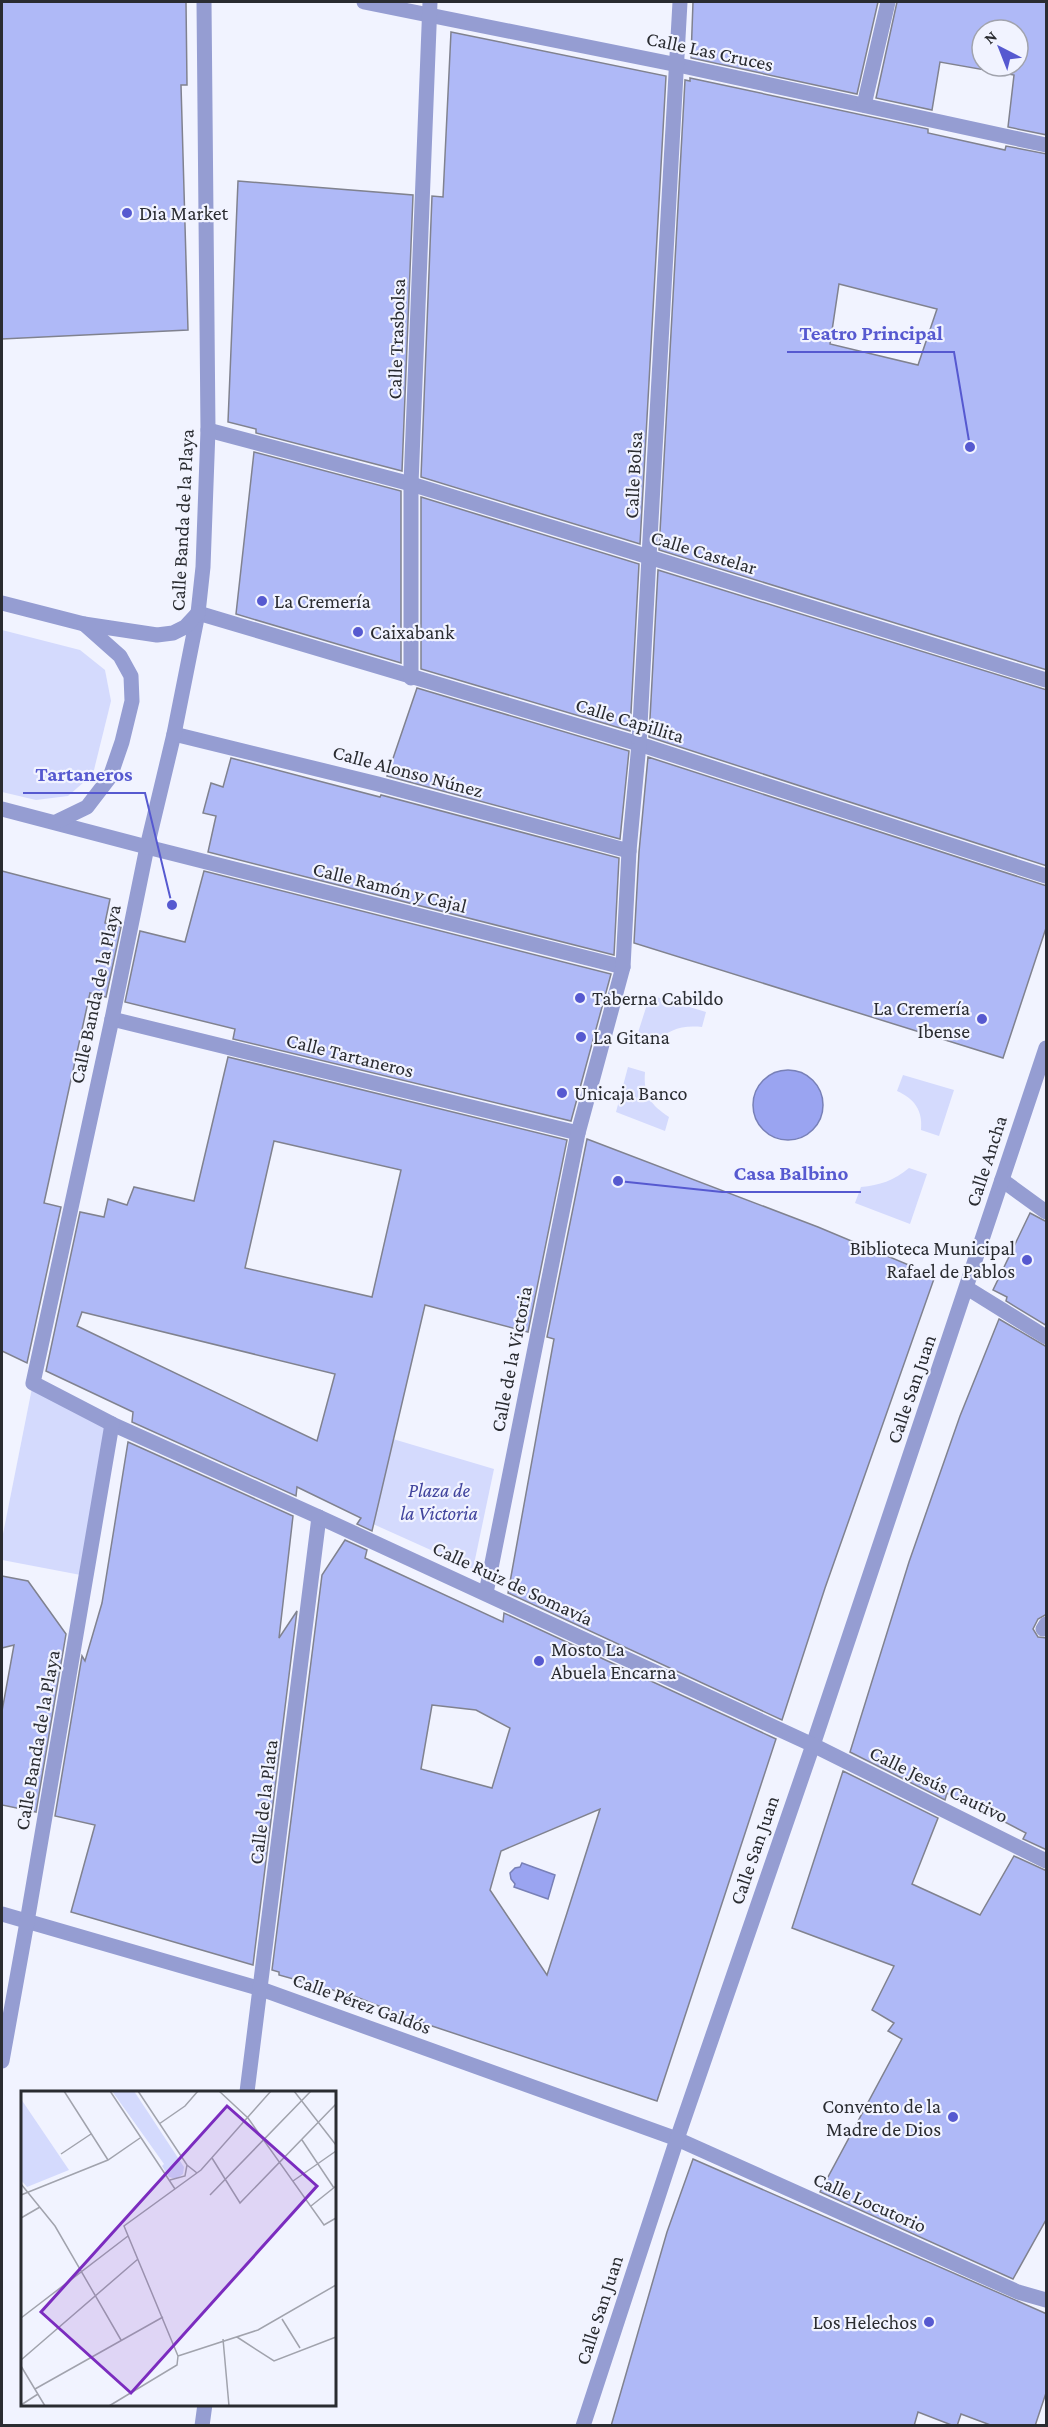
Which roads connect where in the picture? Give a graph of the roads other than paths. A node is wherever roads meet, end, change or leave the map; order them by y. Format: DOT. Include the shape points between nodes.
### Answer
graph roads {
  1 [pos="204,2"];
  2 [pos="364,2"];
  3 [pos="680,2"];
  4 [pos="888,2"];
  5 [pos="430,8"];
  6 [pos="678,65"];
  7 [pos="864,105"];
  8 [pos="1047,145"];
  9 [pos="208,430"];
  10 [pos="411,484"];
  11 [pos="649,557"];
  12 [pos="2,603"];
  13 [pos="198,613"];
  14 [pos="84,624"];
  15 [pos="411,678"];
  16 [pos="1047,680"];
  17 [pos="174,734"];
  18 [pos="639,744"];
  19 [pos="2,809"];
  20 [pos="56,822"];
  21 [pos="147,847"];
  22 [pos="629,851"];
  23 [pos="1047,876"];
  24 [pos="623,967"];
  25 [pos="112,1018"];
  26 [pos="1047,1048"];
  27 [pos="578,1133"];
  28 [pos="1002,1180"];
  29 [pos="1047,1212"];
  30 [pos="967,1288"];
  31 [pos="1047,1337"];
  32 [pos="33,1383"];
  33 [pos="112,1424"];
  34 [pos="319,1517"];
  35 [pos="486,1593"];
  36 [pos="813,1745"];
  37 [pos="1047,1861"];
  38 [pos="2,1914"];
  39 [pos="27,1922"];
  40 [pos="261,1989"];
  41 [pos="2,2061"];
  42 [pos="247,2091"];
  43 [pos="677,2139"];
  44 [pos="1047,2300"];
  45 [pos="205,2406"];
  46 [pos="202,2426"];
  47 [pos="583,2426"];
  1 -- 9 [label="street, Calle Banda de la Playa"];
  2 -- 5 [label="street, Calle Las Cruces"];
  3 -- 6 [label="street, Calle Bolsa"];
  4 -- 7 [label="street"];
  5 -- 6 [label="street, Calle Las Cruces"];
  5 -- 10 [label="street, Calle Trasbolsa"];
  6 -- 7 [label="street, Calle Las Cruces"];
  6 -- 11 [label="street, Calle Bolsa"];
  7 -- 8 [label="street, Calle Las Cruces"];
  9 -- 10 [label="street, Calle Castelar"];
  9 -- 13 [label="street, Calle Banda de la Playa"];
  10 -- 11 [label="street, Calle Castelar"];
  10 -- 15 [label="street, Calle Trasbolsa"];
  11 -- 16 [label="street, Calle Castelar"];
  11 -- 18 [label="street, Calle Bolsa"];
  12 -- 14 [label="street"];
  13 -- 14 [label="street" via="185,627 157,635"];
  13 -- 15 [label="street, Calle Capillita"];
  13 -- 17 [label="street, Calle Banda de la Playa"];
  14 -- 20 [label="street" via="120,656 131,676 132,700 110,777 87,807"];
  15 -- 18 [label="street, Calle Capillita"];
  17 -- 21 [label="street, Calle Banda de la Playa"];
  17 -- 22 [label="street, Calle Alonso Núnez"];
  18 -- 22 [label="street, Calle Bolsa"];
  18 -- 23 [label="street, Calle Capillita"];
  19 -- 20 [label="street, Calle Ramón y Cajal"];
  20 -- 21 [label="street, Calle Ramón y Cajal"];
  21 -- 24 [label="street, Calle Ramón y Cajal"];
  21 -- 25 [label="street, Calle Banda de la Playa"];
  22 -- 24 [label="street, Calle Bolsa"];
  24 -- 27 [label="street, Calle de la Victoria"];
  25 -- 27 [label="street, Calle Tartaneros"];
  25 -- 32 [label="street, Calle Banda de la Playa"];
  26 -- 28 [label="street, Calle Ancha"];
  27 -- 35 [label="street, Calle de la Victoria"];
  28 -- 29 [label="street"];
  28 -- 30 [label="street, Calle Ancha"];
  30 -- 31 [label="street"];
  30 -- 36 [label="street, Calle San Juan"];
  32 -- 33 [label="street, Calle Ruiz de Somavía"];
  33 -- 34 [label="street, Calle Ruiz de Somavía"];
  33 -- 39 [label="street, Calle Banda de la Playa"];
  34 -- 35 [label="street, Calle Ruiz de Somavía"];
  34 -- 40 [label="street, Calle de la Plata"];
  35 -- 36 [label="street, Calle Ruiz de Somavía"];
  36 -- 37 [label="street, Calle Jesús Cautivo"];
  36 -- 43 [label="street, Calle San Juan"];
  38 -- 39 [label="street, Calle Pérez Galdós"];
  39 -- 40 [label="street, Calle Pérez Galdós"];
  39 -- 41 [label="street, Calle Banda de la Playa"];
  40 -- 42 [label="street, Calle de la Plata"];
  40 -- 43 [label="street, Calle Pérez Galdós"];
  43 -- 44 [label="street, Calle Locutorio" via="1018,2292"];
  43 -- 47 [label="street, Calle San Juan"];
  45 -- 46 [label="street"];
}
